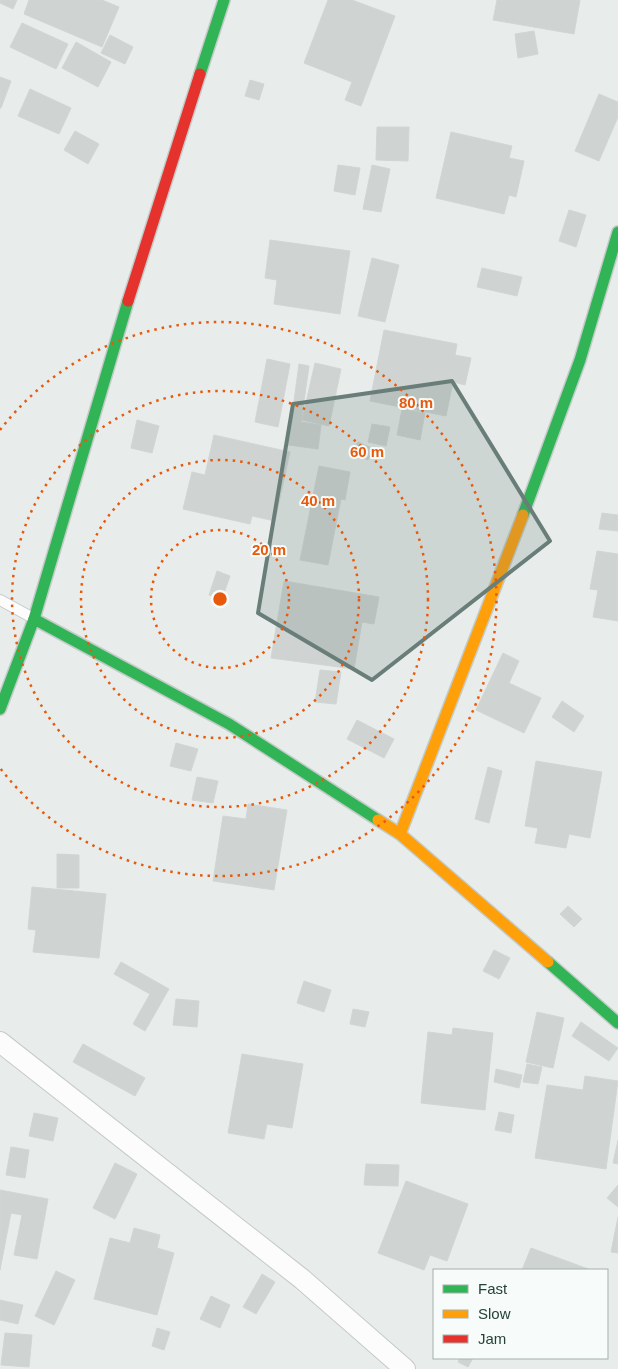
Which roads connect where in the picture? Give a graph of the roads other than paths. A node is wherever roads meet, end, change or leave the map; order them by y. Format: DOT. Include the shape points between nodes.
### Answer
graph roads {
  1 [pos="224,0"];
  2 [pos="618,232"];
  3 [pos="0,600"];
  4 [pos="34,619"];
  5 [pos="0,709"];
  6 [pos="400,834"];
  7 [pos="618,1023"];
  8 [pos="0,1042"];
  9 [pos="405,1369"];
  1 -- 4 [label="street" via="143,249"];
  2 -- 6 [label="street" via="574,378"];
  3 -- 4 [label="lane"];
  4 -- 5 [label="street"];
  4 -- 6 [label="street" via="229,724"];
  6 -- 7 [label="street"];
  8 -- 9 [label="street" via="302,1279"];
}
